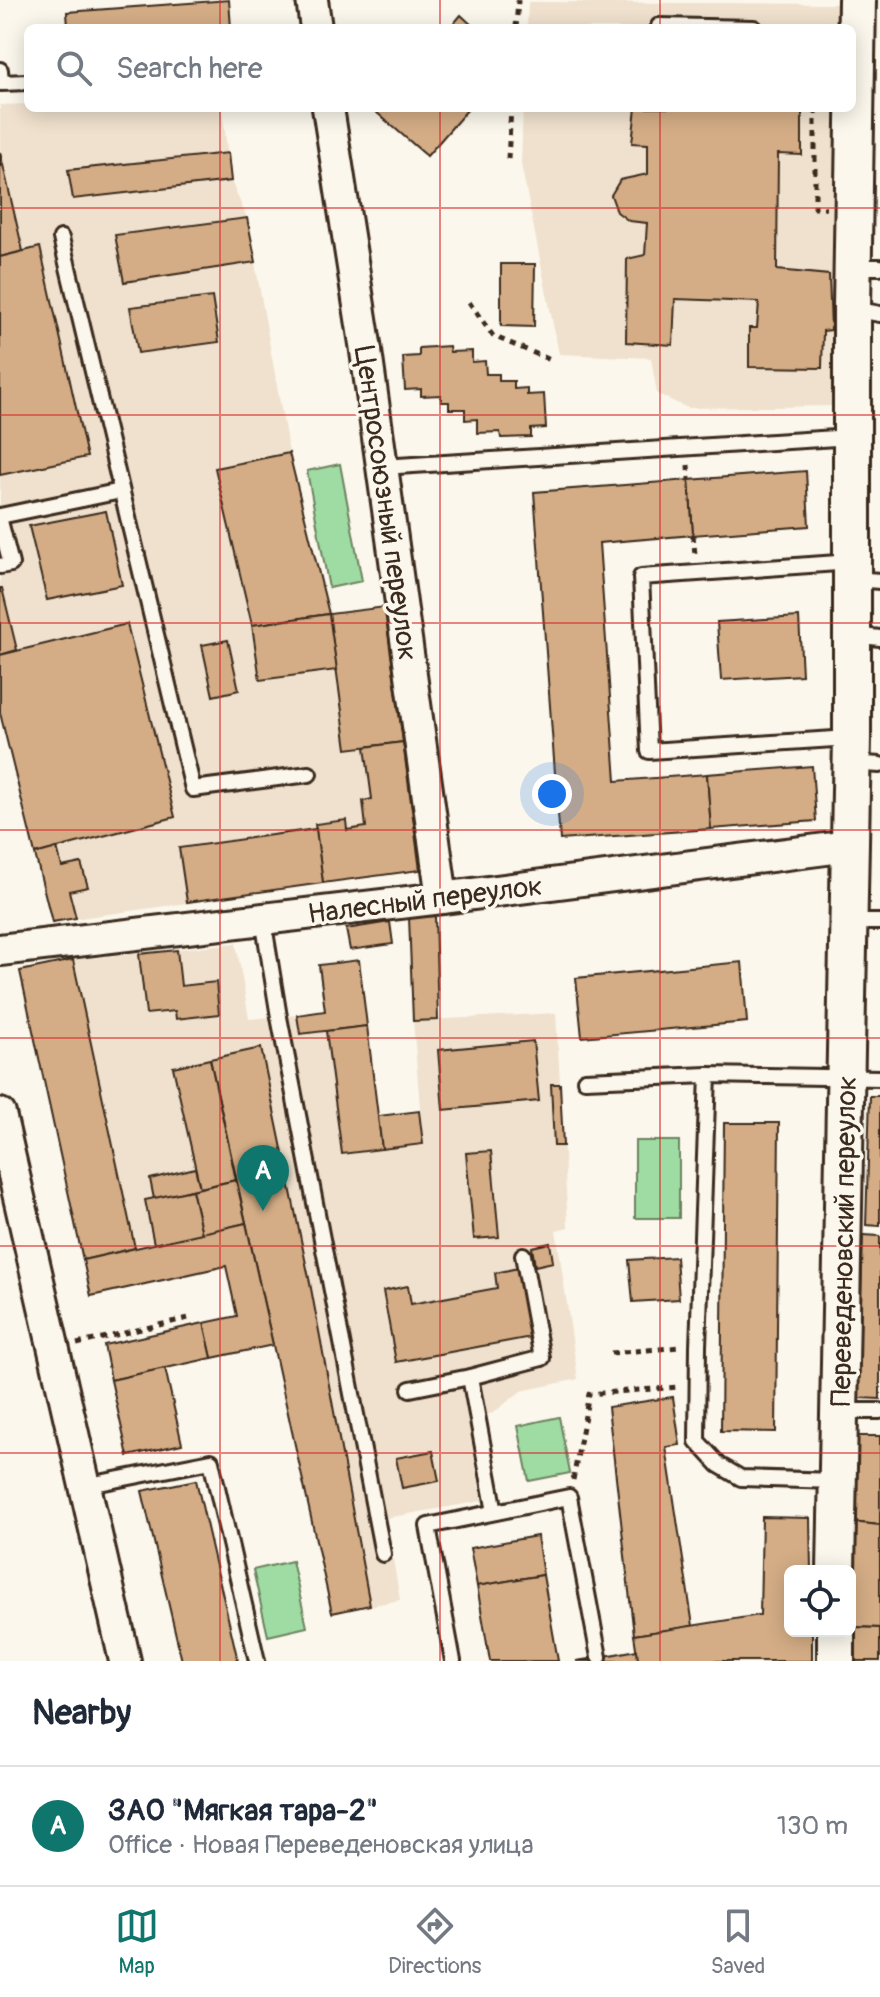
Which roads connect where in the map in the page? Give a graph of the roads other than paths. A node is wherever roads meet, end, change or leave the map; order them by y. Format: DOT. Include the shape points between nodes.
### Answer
graph roads {
  1 [pos="312,0"];
  2 [pos="315,24"];
  3 [pos="0,70"];
  4 [pos="24,82"];
  5 [pos="856,104"];
  6 [pos="329,112"];
  7 [pos="61,238"];
  8 [pos="866,267"];
  9 [pos="866,311"];
  10 [pos="852,437"];
  11 [pos="382,467"];
  12 [pos="121,491"];
  13 [pos="0,518"];
  14 [pos="0,566"];
  15 [pos="862,574"];
  16 [pos="867,637"];
  17 [pos="861,755"];
  18 [pos="309,774"];
  19 [pos="849,846"];
  20 [pos="442,898"];
  21 [pos="263,919"];
  22 [pos="864,922"];
  23 [pos="0,950"];
  24 [pos="708,1075"];
  25 [pos="863,1078"];
  26 [pos="585,1080"];
  27 [pos="0,1114"];
  28 [pos="523,1255"];
  29 [pos="470,1377"];
  30 [pos="410,1389"];
  31 [pos="839,1411"];
  32 [pos="880,1411"];
  33 [pos="84,1486"];
  34 [pos="842,1503"];
  35 [pos="495,1512"];
  36 [pos="383,1554"];
  37 [pos="837,1565"];
  38 [pos="836,1637"];
  39 [pos="599,1657"];
  40 [pos="125,1661"];
  41 [pos="257,1661"];
  42 [pos="453,1661"];
  43 [pos="836,1661"];
  1 -- 2 [label="street"];
  3 -- 4 [label="lane" via="1,83"];
  5 -- 8 [label="street, Переведеновский переулок"];
  6 -- 11 [label="street, Центросоюзный переулок"];
  7 -- 12 [label="lane"];
  8 -- 9 [label="street, Переведеновский переулок"];
  9 -- 10 [label="street, Переведеновский переулок"];
  10 -- 11 [label="lane"];
  10 -- 15 [label="street, Переведеновский переулок"];
  11 -- 20 [label="street, Центросоюзный переулок"];
  12 -- 13 [label="lane"];
  12 -- 18 [label="lane" via="193,789"];
  13 -- 14 [label="lane" via="11,564"];
  15 -- 16 [label="street, Переведеновский переулок"];
  15 -- 17 [label="lane" via="641,577 649,751"];
  16 -- 17 [label="street, Переведеновский переулок"];
  17 -- 19 [label="street, Переведеновский переулок"];
  19 -- 20 [label="street, Налесный переулок"];
  19 -- 22 [label="street, Переведеновский переулок"];
  20 -- 21 [label="street, Налесный переулок"];
  21 -- 23 [label="street, Налесный переулок"];
  21 -- 36 [label="lane"];
  22 -- 25 [label="street, Переведеновский переулок"];
  24 -- 25 [label="lane"];
  24 -- 26 [label="lane"];
  24 -- 34 [label="lane" via="697,1441 719,1465 741,1478"];
  25 -- 31 [label="street, Переведеновский переулок"];
  27 -- 33 [label="street"];
  28 -- 29 [label="lane" via="542,1358"];
  29 -- 30 [label="lane"];
  29 -- 35 [label="lane"];
  31 -- 32 [label="lane"];
  31 -- 34 [label="street, Переведеновский переулок"];
  33 -- 40 [label="street"];
  33 -- 41 [label="lane" via="211,1461"];
  34 -- 37 [label="street, Переведеновский переулок"];
  35 -- 39 [label="lane" via="569,1497"];
  35 -- 42 [label="lane" via="428,1526"];
  38 -- 43 [label="street"];
}
